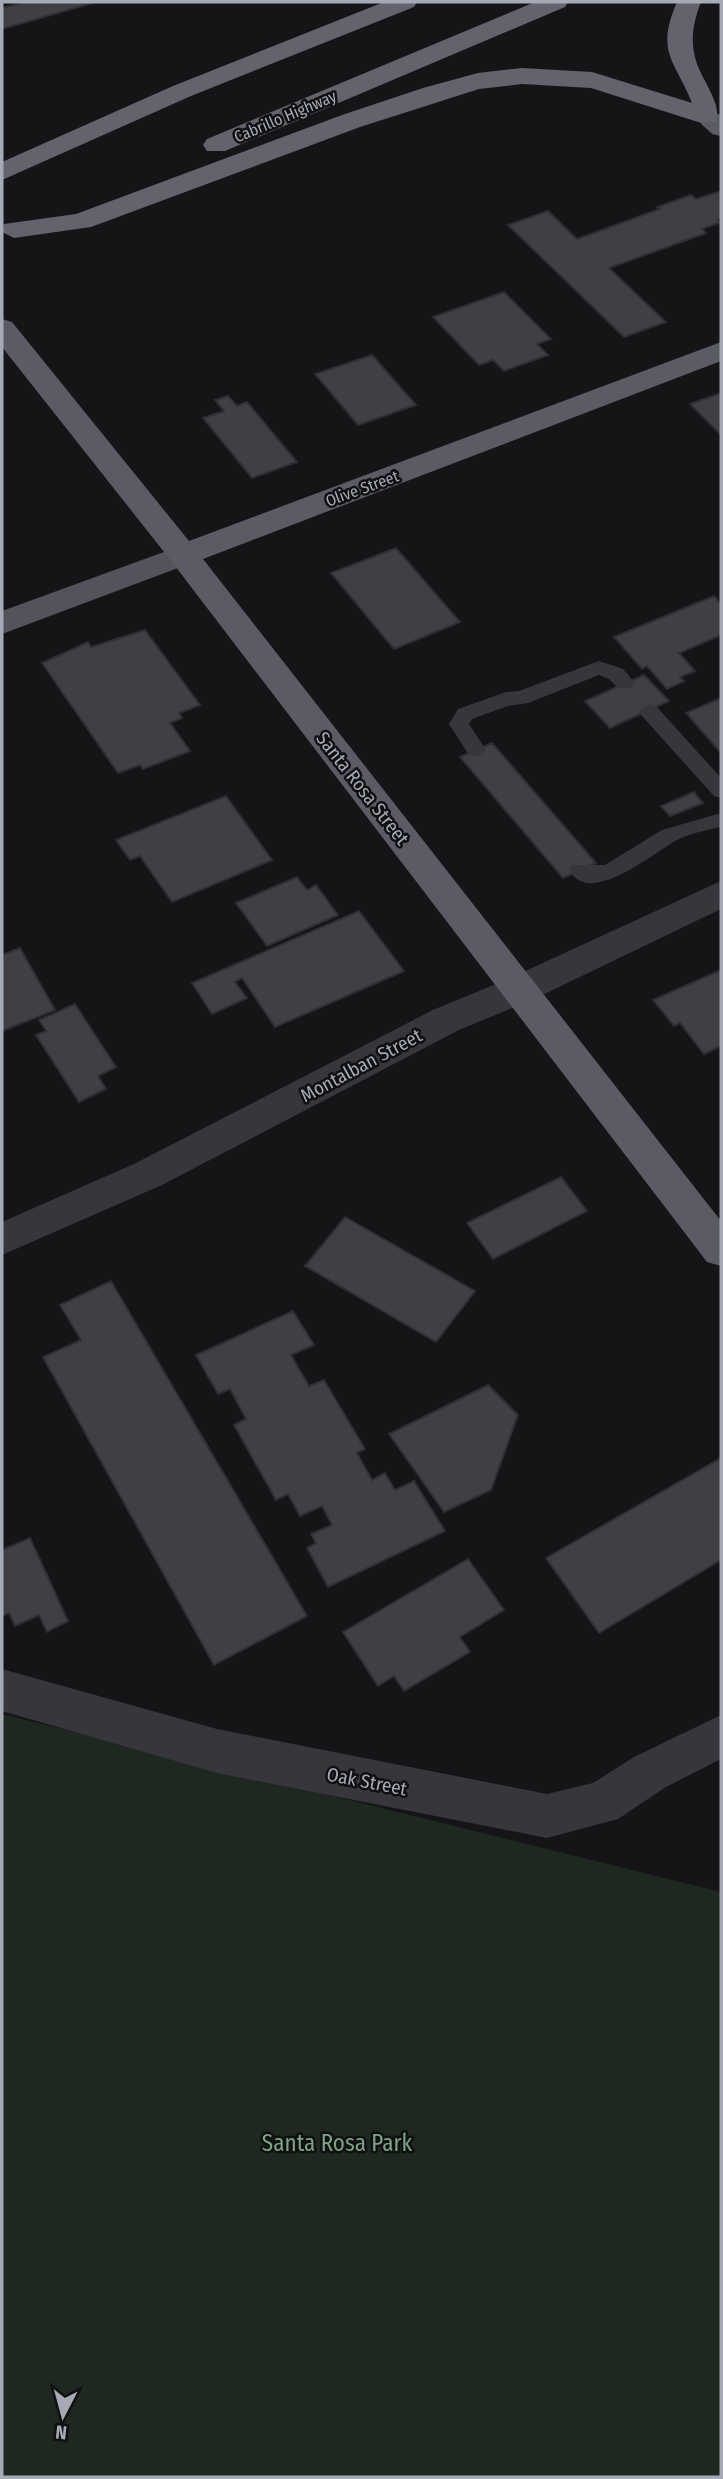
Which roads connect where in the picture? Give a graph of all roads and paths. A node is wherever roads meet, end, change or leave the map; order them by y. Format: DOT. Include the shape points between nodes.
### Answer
graph roads {
  1 [pos="350,2"];
  2 [pos="405,2"];
  3 [pos="556,2"];
  4 [pos="690,2"];
  5 [pos="182,91"];
  6 [pos="714,122"];
  7 [pos="2,172"];
  8 [pos="8,233"];
  9 [pos="2,328"];
  10 [pos="721,352"];
  11 [pos="183,555"];
  12 [pos="2,623"];
  13 [pos="625,683"];
  14 [pos="649,711"];
  15 [pos="476,750"];
  16 [pos="721,791"];
  17 [pos="721,820"];
  18 [pos="579,870"];
  19 [pos="721,894"];
  20 [pos="521,989"];
  21 [pos="2,1239"];
  22 [pos="721,1250"];
  23 [pos="2,1690"];
  24 [pos="721,1736"];
  1 -- 5 [label="highway" via="223,58"];
  2 -- 5 [label="highway"];
  3 -- 8 [label="highway, Cabrillo Highway"];
  4 -- 6 [label="highway" via="680,32 681,53"];
  5 -- 7 [label="highway"];
  6 -- 8 [label="highway" via="592,80 522,76 478,81 351,121 81,221"];
  9 -- 11 [label="highway, Santa Rosa Street"];
  10 -- 11 [label="highway, Olive Street"];
  11 -- 12 [label="main road, Olive Street"];
  11 -- 20 [label="highway, Santa Rosa Street"];
  13 -- 15 [label="lane" via="599,668 465,714 459,724"];
  14 -- 16 [label="lane"];
  17 -- 18 [label="lane" via="668,836 602,876"];
  19 -- 20 [label="street, Montalban Street"];
  20 -- 21 [label="street, Montalban Street" via="446,1020 149,1174"];
  20 -- 22 [label="highway, Santa Rosa Street"];
  23 -- 24 [label="street, Oak Street" via="217,1751 547,1816 602,1803"];
}
